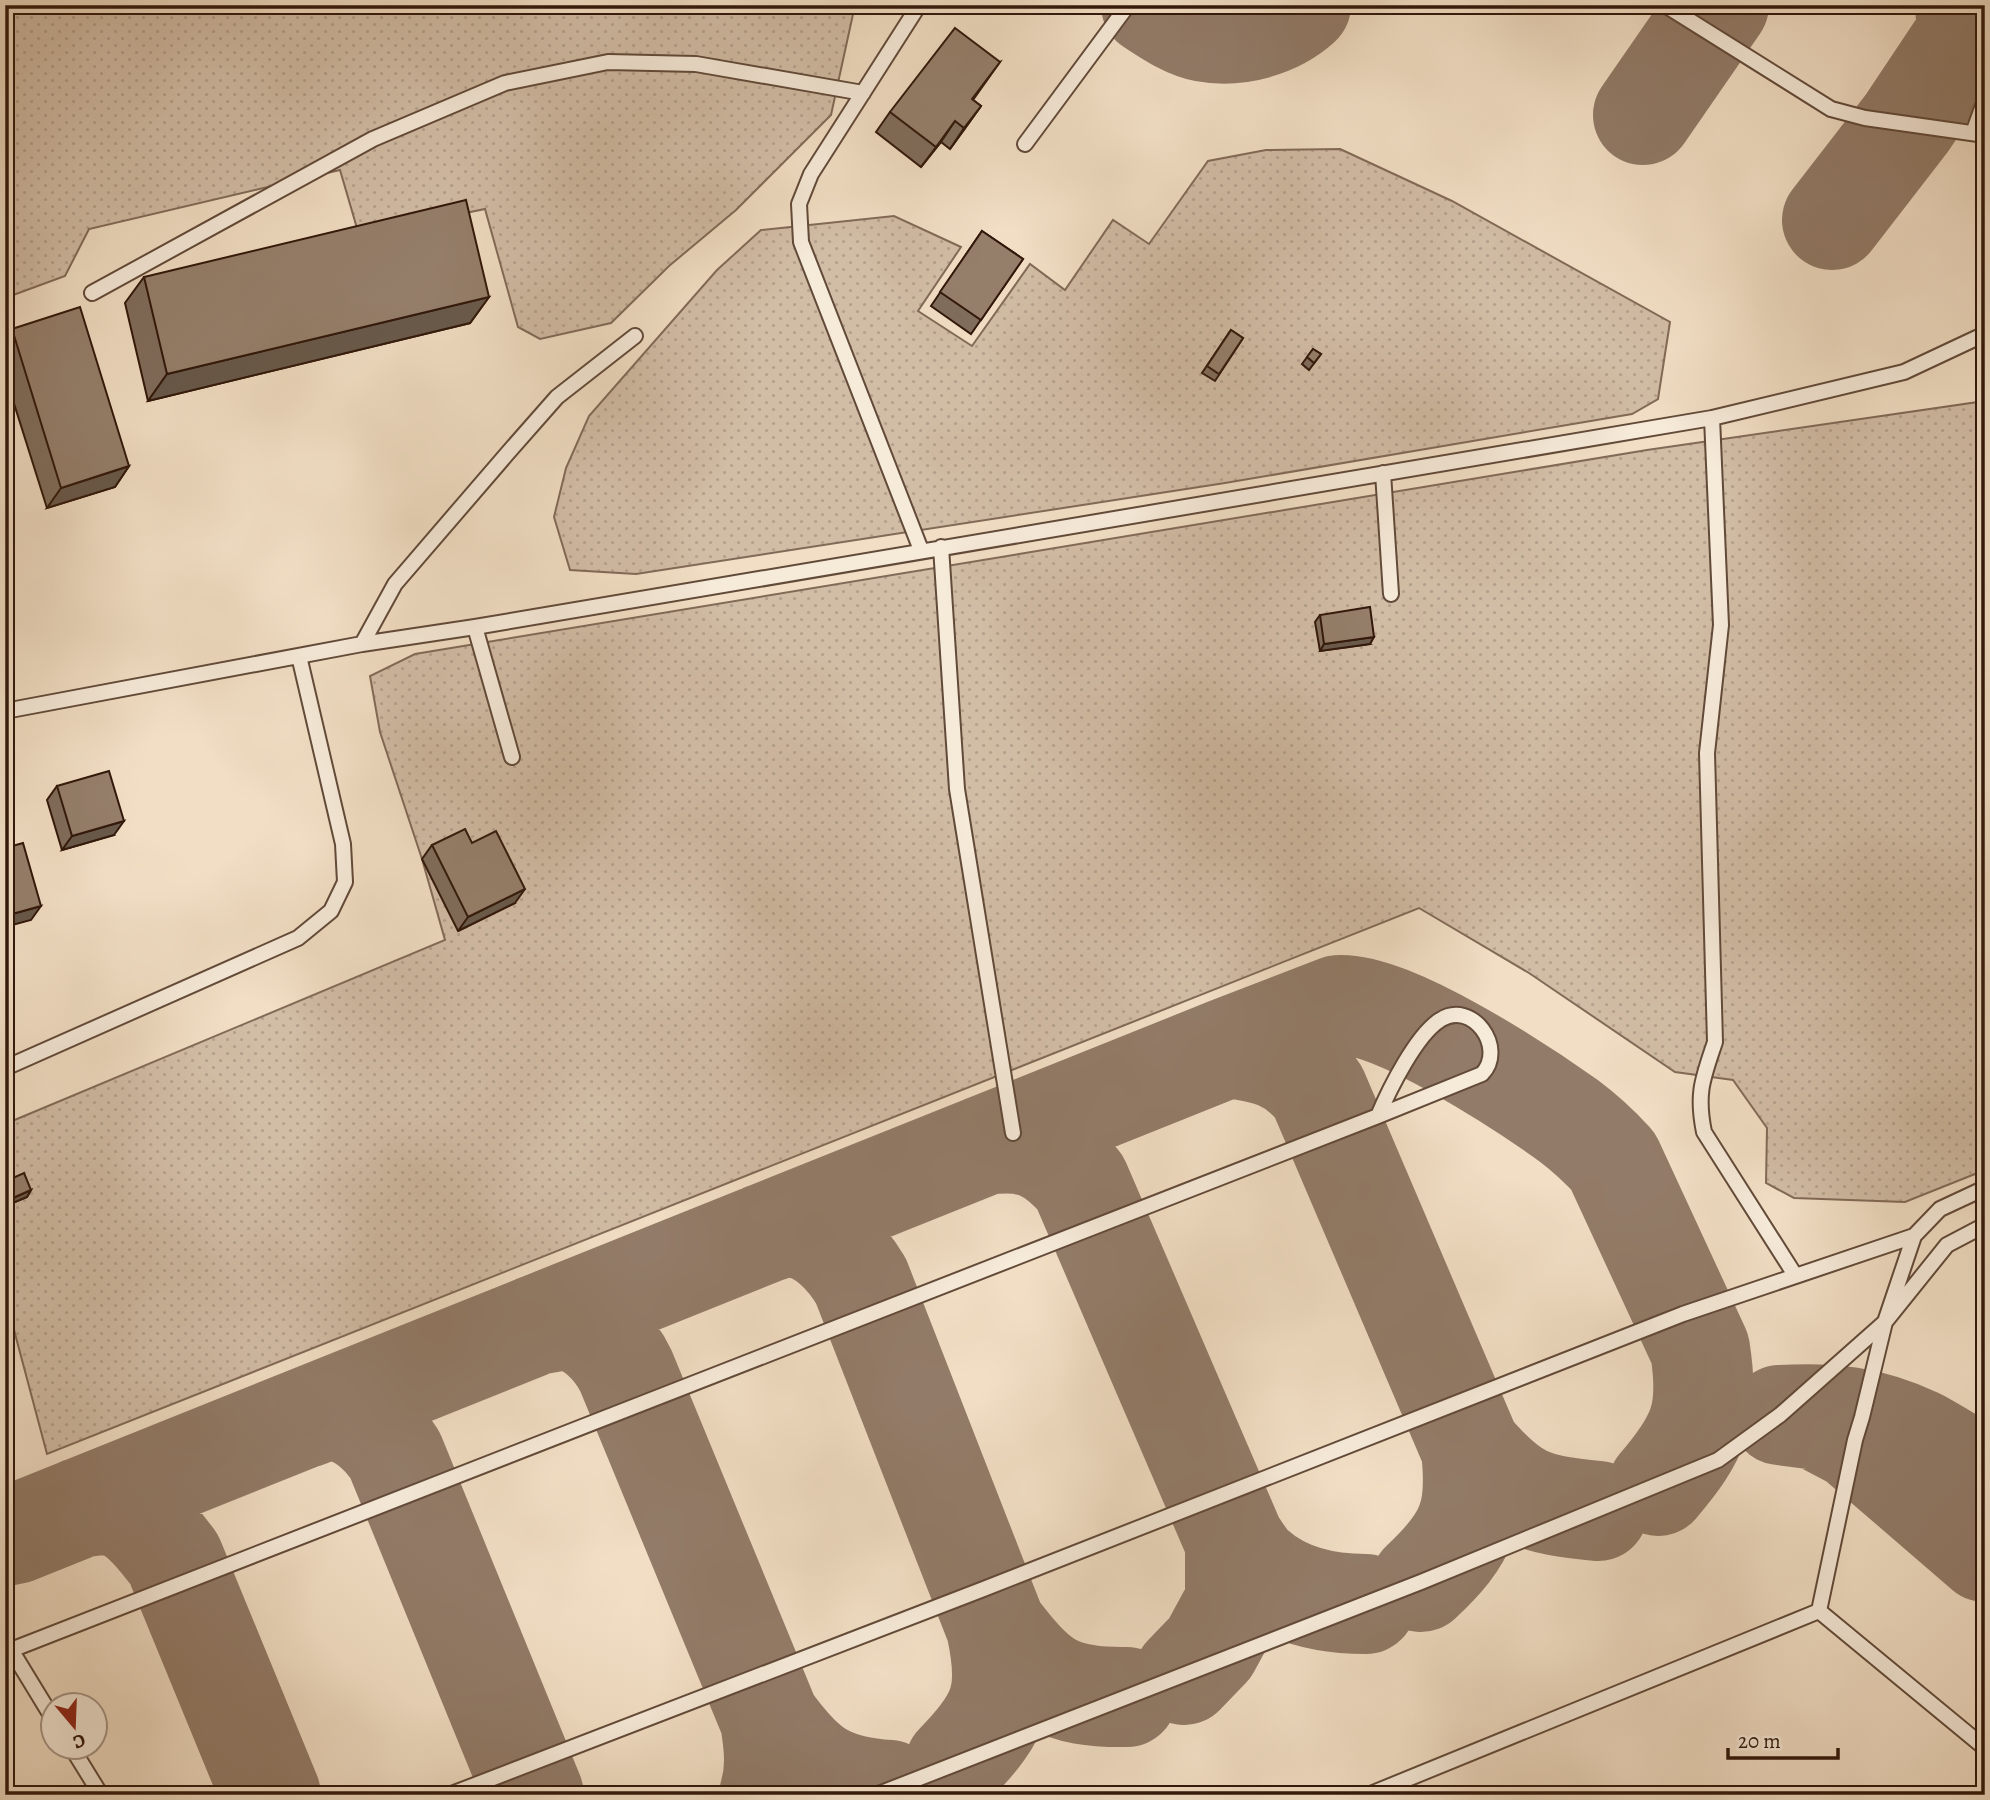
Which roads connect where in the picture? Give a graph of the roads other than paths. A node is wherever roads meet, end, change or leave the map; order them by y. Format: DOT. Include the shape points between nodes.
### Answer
graph roads {
  1 [pos="919,5"];
  2 [pos="1128,5"];
  3 [pos="1665,5"];
  4 [pos="863,93"];
  5 [pos="1985,100"];
  6 [pos="1979,134"];
  7 [pos="1025,144"];
  8 [pos="92,293"];
  9 [pos="1985,334"];
  10 [pos="635,336"];
  11 [pos="1712,418"];
  12 [pos="1383,473"];
  13 [pos="941,547"];
  14 [pos="921,550"];
  15 [pos="1391,594"];
  16 [pos="475,627"];
  17 [pos="362,644"];
  18 [pos="299,656"];
  19 [pos="5,710"];
  20 [pos="512,757"];
  21 [pos="5,1068"];
  22 [pos="1378,1116"];
  23 [pos="1013,1133"];
  24 [pos="1985,1188"];
  25 [pos="1985,1225"];
  26 [pos="1913,1236"];
  27 [pos="1795,1275"];
  28 [pos="1885,1322"];
  29 [pos="1819,1611"];
  30 [pos="8,1645"];
  31 [pos="38,1694"];
  32 [pos="1985,1748"];
  33 [pos="81,1762"];
  34 [pos="101,1795"];
  35 [pos="449,1795"];
  36 [pos="876,1795"];
  37 [pos="1368,1795"];
  1 -- 4 [label="lane"];
  2 -- 7 [label="lane"];
  3 -- 6 [label="lane" via="1831,109"];
  4 -- 8 [label="lane" via="696,64 608,62 505,83 373,139"];
  4 -- 14 [label="lane" via="811,174 799,204 801,242"];
  5 -- 6 [label="lane"];
  9 -- 11 [label="lane" via="1904,372"];
  10 -- 17 [label="lane" via="557,397 523,435 395,584"];
  11 -- 12 [label="lane"];
  11 -- 27 [label="lane" via="1721,625 1707,753 1715,1042 1701,1083 1699,1106 1704,1132"];
  12 -- 13 [label="lane"];
  12 -- 15 [label="lane"];
  13 -- 14 [label="lane"];
  13 -- 23 [label="lane" via="957,789"];
  14 -- 16 [label="lane"];
  16 -- 17 [label="lane"];
  16 -- 20 [label="lane"];
  17 -- 18 [label="lane"];
  18 -- 19 [label="lane"];
  18 -- 21 [label="lane" via="343,844 345,882 331,911 298,937"];
  22 -- 22 [label="lane" via="1488,1069 1492,1052 1475,1020 1459,1015 1441,1019 1392,1084"];
  22 -- 30 [label="lane"];
  24 -- 26 [label="lane" via="1940,1209"];
  25 -- 28 [label="lane" via="1947,1245"];
  26 -- 27 [label="lane"];
  26 -- 28 [label="lane"];
  27 -- 35 [label="lane" via="1684,1314"];
  28 -- 29 [label="lane"];
  28 -- 36 [label="lane" via="1780,1415 1718,1460 1421,1582"];
  29 -- 32 [label="lane"];
  29 -- 37 [label="lane"];
  30 -- 31 [label="lane"];
  33 -- 34 [label="lane"];
}
